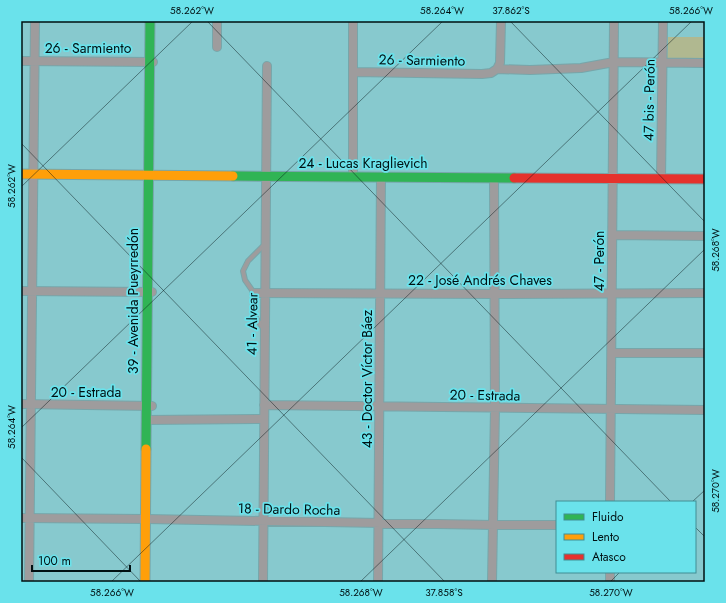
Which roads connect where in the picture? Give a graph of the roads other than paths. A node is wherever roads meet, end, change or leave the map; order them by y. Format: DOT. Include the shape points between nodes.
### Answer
graph roads {
  1 [pos="35,21"];
  2 [pos="150,21"];
  3 [pos="155,21"];
  4 [pos="217,21"];
  5 [pos="353,21"];
  6 [pos="500,21"];
  7 [pos="614,21"];
  8 [pos="663,21"];
  9 [pos="217,47"];
  10 [pos="21,61"];
  11 [pos="35,61"];
  12 [pos="152,62"];
  13 [pos="614,62"];
  14 [pos="662,63"];
  15 [pos="705,64"];
  16 [pos="267,66"];
  17 [pos="494,71"];
  18 [pos="353,72"];
  19 [pos="21,174"];
  20 [pos="34,174"];
  21 [pos="151,175"];
  22 [pos="266,176"];
  23 [pos="353,177"];
  24 [pos="381,177"];
  25 [pos="494,178"];
  26 [pos="613,178"];
  27 [pos="661,179"];
  28 [pos="705,179"];
  29 [pos="613,235"];
  30 [pos="705,236"];
  31 [pos="265,244"];
  32 [pos="21,291"];
  33 [pos="32,291"];
  34 [pos="150,292"];
  35 [pos="254,293"];
  36 [pos="265,293"];
  37 [pos="380,293"];
  38 [pos="612,293"];
  39 [pos="705,293"];
  40 [pos="494,294"];
  41 [pos="265,330"];
  42 [pos="612,353"];
  43 [pos="705,354"];
  44 [pos="21,404"];
  45 [pos="31,404"];
  46 [pos="264,405"];
  47 [pos="149,406"];
  48 [pos="380,406"];
  49 [pos="495,408"];
  50 [pos="611,409"];
  51 [pos="705,410"];
  52 [pos="264,419"];
  53 [pos="149,420"];
  54 [pos="610,501"];
  55 [pos="21,518"];
  56 [pos="30,518"];
  57 [pos="148,519"];
  58 [pos="263,521"];
  59 [pos="379,524"];
  60 [pos="494,525"];
  61 [pos="556,525"];
  62 [pos="29,582"];
  63 [pos="145,582"];
  64 [pos="150,582"];
  65 [pos="263,582"];
  66 [pos="378,582"];
  67 [pos="492,582"];
  1 -- 11 [label="street"];
  2 -- 12 [label="street, 39 - Avenida Pueyrredón"];
  3 -- 12 [label="street, 39 - Avenida Pueyrredón"];
  4 -- 9 [label="street"];
  5 -- 18 [label="street"];
  6 -- 17 [label="street" via="500,63"];
  7 -- 13 [label="street, 47 - Perón"];
  8 -- 14 [label="street, 47 bis - Perón"];
  10 -- 11 [label="street, 26 - Sarmiento"];
  11 -- 12 [label="street, 26 - Sarmiento"];
  11 -- 20 [label="street"];
  12 -- 21 [label="street, 39 - Avenida Pueyrredón"];
  13 -- 14 [label="street"];
  13 -- 17 [label="street, 26 - Sarmiento" via="581,68"];
  13 -- 26 [label="street, 47 - Perón"];
  14 -- 15 [label="street"];
  14 -- 27 [label="street, 47 bis - Perón"];
  16 -- 22 [label="street, 41 - Alvear"];
  17 -- 18 [label="street, 26 - Sarmiento" via="482,74"];
  18 -- 23 [label="street"];
  19 -- 20 [label="street, 24 - Lucas Kraglievich"];
  20 -- 21 [label="street, 24 - Lucas Kraglievich"];
  20 -- 33 [label="street"];
  21 -- 22 [label="street, 24 - Lucas Kraglievich"];
  21 -- 34 [label="street, 39 - Avenida Pueyrredón"];
  22 -- 23 [label="street, 24 - Lucas Kraglievich"];
  22 -- 31 [label="street, 41 - Alvear"];
  23 -- 24 [label="street, 24 - Lucas Kraglievich"];
  24 -- 25 [label="street, 24 - Lucas Kraglievich"];
  24 -- 37 [label="street, 43 - Doctor Víctor Báez"];
  25 -- 26 [label="street, 24 - Lucas Kraglievich"];
  25 -- 40 [label="street"];
  26 -- 27 [label="street, 24 - Lucas Kraglievich"];
  26 -- 29 [label="street, 47 - Perón"];
  27 -- 28 [label="street, 24 - Lucas Kraglievich"];
  29 -- 30 [label="street"];
  29 -- 38 [label="street, 47 - Perón"];
  31 -- 35 [label="lane" via="248,261 243,271 245,280"];
  31 -- 36 [label="street, 41 - Alvear"];
  32 -- 33 [label="street"];
  33 -- 34 [label="street"];
  33 -- 45 [label="street"];
  34 -- 47 [label="street, 39 - Avenida Pueyrredón"];
  35 -- 36 [label="street, 22 - José Andrés Chaves"];
  35 -- 41 [label="lane" via="254,315"];
  36 -- 37 [label="street, 22 - José Andrés Chaves"];
  36 -- 41 [label="street, 41 - Alvear"];
  37 -- 40 [label="street, 22 - José Andrés Chaves"];
  37 -- 48 [label="street, 43 - Doctor Víctor Báez"];
  38 -- 39 [label="street, 22 - José Andrés Chaves"];
  38 -- 40 [label="street, 22 - José Andrés Chaves"];
  38 -- 42 [label="street, 47 - Perón"];
  40 -- 49 [label="street"];
  41 -- 46 [label="street, 41 - Alvear"];
  42 -- 43 [label="street"];
  42 -- 50 [label="street, 47 - Perón"];
  44 -- 45 [label="street, 20 - Estrada"];
  45 -- 47 [label="street, 20 - Estrada"];
  45 -- 56 [label="street"];
  46 -- 48 [label="street, 20 - Estrada"];
  46 -- 52 [label="street, 41 - Alvear"];
  47 -- 53 [label="street, 39 - Avenida Pueyrredón"];
  48 -- 49 [label="street, 20 - Estrada"];
  48 -- 59 [label="street, 43 - Doctor Víctor Báez"];
  49 -- 50 [label="street, 20 - Estrada"];
  49 -- 60 [label="street"];
  50 -- 51 [label="street, 20 - Estrada"];
  50 -- 54 [label="street, 47 - Perón"];
  52 -- 53 [label="street"];
  52 -- 58 [label="street, 41 - Alvear"];
  53 -- 57 [label="street, 39 - Avenida Pueyrredón"];
  55 -- 56 [label="street, 18 - Dardo Rocha"];
  56 -- 57 [label="street, 18 - Dardo Rocha"];
  56 -- 62 [label="street"];
  57 -- 58 [label="street, 18 - Dardo Rocha"];
  57 -- 63 [label="street, 39 - Avenida Pueyrredón"];
  57 -- 64 [label="street, 39 - Avenida Pueyrredón"];
  58 -- 59 [label="street, 18 - Dardo Rocha"];
  58 -- 65 [label="street, 41 - Alvear"];
  59 -- 60 [label="street, 18 - Dardo Rocha"];
  59 -- 66 [label="street, 43 - Doctor Víctor Báez"];
  60 -- 61 [label="street, 18 - Dardo Rocha"];
  60 -- 67 [label="street"];
}
